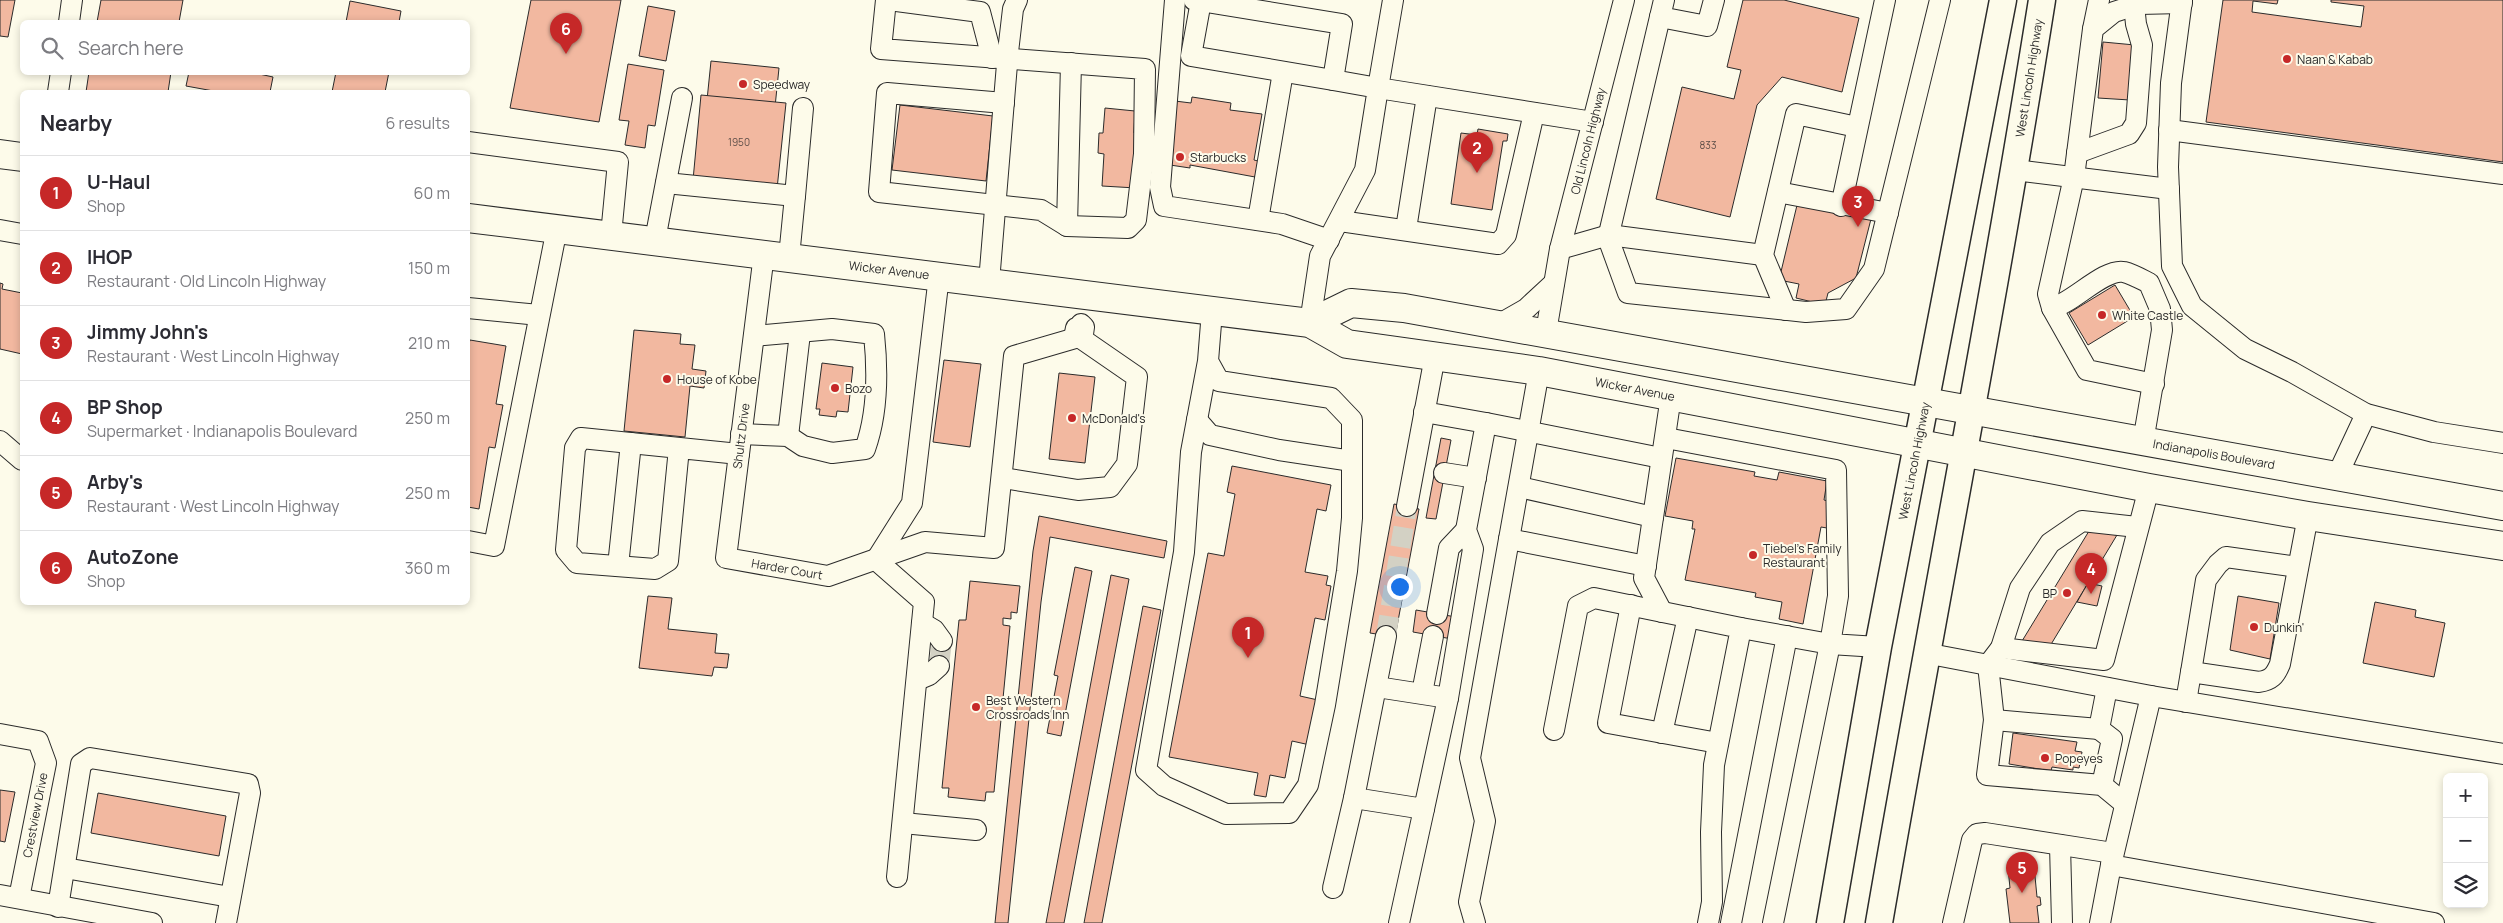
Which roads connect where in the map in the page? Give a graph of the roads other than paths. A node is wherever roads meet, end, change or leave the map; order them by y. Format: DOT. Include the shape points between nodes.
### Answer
graph roads {
  1 [pos="72,0"];
  2 [pos="888,0"];
  3 [pos="1017,0"];
  4 [pos="1175,0"];
  5 [pos="1197,0"];
  6 [pos="1393,0"];
  7 [pos="1624,0"];
  8 [pos="1714,0"];
  9 [pos="1885,0"];
  10 [pos="1940,0"];
  11 [pos="2003,0"];
  12 [pos="2042,0"];
  13 [pos="2099,0"];
  14 [pos="2182,2"];
  15 [pos="2134,6"];
  16 [pos="1662,9"];
  17 [pos="69,20"];
  18 [pos="2093,29"];
  19 [pos="999,58"];
  20 [pos="1071,63"];
  21 [pos="1283,72"];
  22 [pos="61,75"];
  23 [pos="1333,80"];
  24 [pos="1378,88"];
  25 [pos="58,90"];
  26 [pos="1426,96"];
  27 [pos="682,98"];
  28 [pos="1004,103"];
  29 [pos="803,108"];
  30 [pos="1534,113"];
  31 [pos="1593,122"];
  32 [pos="1857,127"];
  33 [pos="2169,130"];
  34 [pos="470,142"];
  35 [pos="2077,153"];
  36 [pos="0,154"];
  37 [pos="20,157"];
  38 [pos="2015,170"];
  39 [pos="2503,174"];
  40 [pos="2074,177"];
  41 [pos="666,182"];
  42 [pos="2168,189"];
  43 [pos="1778,192"];
  44 [pos="795,196"];
  45 [pos="995,205"];
  46 [pos="1840,206"];
  47 [pos="1888,214"];
  48 [pos="470,218"];
  49 [pos="1258,220"];
  50 [pos="1340,221"];
  51 [pos="1067,226"];
  52 [pos="558,228"];
  53 [pos="0,230"];
  54 [pos="1406,230"];
  55 [pos="20,234"];
  56 [pos="611,234"];
  57 [pos="1609,234"];
  58 [pos="655,240"];
  59 [pos="1329,240"];
  60 [pos="1560,249"];
  61 [pos="1763,255"];
  62 [pos="776,256"];
  63 [pos="939,276"];
  64 [pos="989,282"];
  65 [pos="1554,283"];
  66 [pos="1088,295"];
  67 [pos="470,308"];
  68 [pos="2052,308"];
  69 [pos="1777,309"];
  70 [pos="1212,310"];
  71 [pos="539,315"];
  72 [pos="1310,323"];
  73 [pos="1498,325"];
  74 [pos="1080,331"];
  75 [pos="1546,332"];
  76 [pos="800,333"];
  77 [pos="754,336"];
  78 [pos="1435,356"];
  79 [pos="1208,361"];
  80 [pos="1539,371"];
  81 [pos="2154,384"];
  82 [pos="1671,396"];
  83 [pos="1925,401"];
  84 [pos="1971,409"];
  85 [pos="1424,412"];
  86 [pos="2366,414"];
  87 [pos="1197,420"];
  88 [pos="1486,423"];
  89 [pos="1528,431"];
  90 [pos="741,434"];
  91 [pos="788,436"];
  92 [pos="1666,438"];
  93 [pos="0,441"];
  94 [pos="2143,442"];
  95 [pos="631,443"];
  96 [pos="2503,443"];
  97 [pos="1917,445"];
  98 [pos="679,448"];
  99 [pos="1963,453"];
  100 [pos="739,454"];
  101 [pos="20,458"];
  102 [pos="1661,458"];
  103 [pos="1352,461"];
  104 [pos="1414,468"];
  105 [pos="2337,476"];
  106 [pos="1003,478"];
  107 [pos="1476,478"];
  108 [pos="1519,487"];
  109 [pos="2149,488"];
  110 [pos="1407,506"];
  111 [pos="2503,506"];
  112 [pos="2308,516"];
  113 [pos="1653,517"];
  114 [pos="2137,527"];
  115 [pos="1466,530"];
  116 [pos="1510,539"];
  117 [pos="470,541"];
  118 [pos="2503,546"];
  119 [pos="726,558"];
  120 [pos="876,560"];
  121 [pos="618,566"];
  122 [pos="1646,566"];
  123 [pos="2298,567"];
  124 [pos="1630,606"];
  125 [pos="1662,612"];
  126 [pos="1437,614"];
  127 [pos="1688,617"];
  128 [pos="922,623"];
  129 [pos="1741,628"];
  130 [pos="1386,636"];
  131 [pos="1433,636"];
  132 [pos="1787,636"];
  133 [pos="942,641"];
  134 [pos="1830,644"];
  135 [pos="1878,648"];
  136 [pos="2001,648"];
  137 [pos="1925,653"];
  138 [pos="1988,665"];
  139 [pos="939,666"];
  140 [pos="2191,672"];
  141 [pos="916,680"];
  142 [pos="1377,687"];
  143 [pos="2107,688"];
  144 [pos="1422,693"];
  145 [pos="2151,696"];
  146 [pos="1448,698"];
  147 [pos="2186,702"];
  148 [pos="1994,720"];
  149 [pos="2098,729"];
  150 [pos="1554,730"];
  151 [pos="1662,733"];
  152 [pos="0,734"];
  153 [pos="1718,743"];
  154 [pos="2503,754"];
  155 [pos="2102,784"];
  156 [pos="1354,798"];
  157 [pos="2125,804"];
  158 [pos="1424,809"];
  159 [pos="903,823"];
  160 [pos="976,830"];
  161 [pos="2060,845"];
  162 [pos="2112,859"];
  163 [pos="65,868"];
  164 [pos="897,878"];
  165 [pos="1333,888"];
  166 [pos="9,896"];
  167 [pos="230,897"];
  168 [pos="66,913"];
  169 [pos="112,919"];
  170 [pos="152,923"];
  171 [pos="226,923"];
  172 [pos="1399,923"];
  173 [pos="1475,923"];
  174 [pos="1708,923"];
  175 [pos="1732,923"];
  176 [pos="1773,923"];
  177 [pos="1830,923"];
  178 [pos="1878,923"];
  179 [pos="1953,923"];
  180 [pos="2062,923"];
  181 [pos="2100,923"];
  182 [pos="2434,923"];
  1 -- 17 [label="street"];
  2 -- 19 [label="street" via="980,12"];
  2 -- 19 [label="street" via="881,49"];
  3 -- 19 [label="street"];
  4 -- 49 [label="street" via="1160,188 1164,206"];
  5 -- 21 [label="street" via="1192,56"];
  5 -- 23 [label="street" via="1342,24"];
  6 -- 24 [label="street"];
  7 -- 31 [label="street, Old Lincoln Highway"];
  8 -- 16 [label="street" via="1708,26"];
  9 -- 32 [label="street"];
  10 -- 47 [label="street"];
  11 -- 83 [label="main road, West Lincoln Highway"];
  12 -- 38 [label="main road, West Lincoln Highway"];
  13 -- 18 [label="street"];
  14 -- 15 [label="street"];
  14 -- 33 [label="street" via="2171,83"];
  15 -- 18 [label="street" via="2114,12"];
  15 -- 35 [label="street" via="2142,45 2136,123 2129,134"];
  16 -- 57 [label="street"];
  18 -- 35 [label="street"];
  19 -- 20 [label="street"];
  19 -- 28 [label="street"];
  20 -- 51 [label="street"];
  20 -- 51 [label="street" via="1145,69 1146,111 1136,220 1128,228"];
  21 -- 23 [label="street"];
  21 -- 49 [label="street"];
  22 -- 25 [label="street"];
  23 -- 24 [label="street"];
  24 -- 26 [label="street"];
  24 -- 50 [label="street" via="1365,170"];
  26 -- 30 [label="street"];
  26 -- 54 [label="street"];
  27 -- 41 [label="street"];
  28 -- 45 [label="street"];
  28 -- 45 [label="street" via="887,93 879,192"];
  29 -- 44 [label="street, Shultz Drive"];
  30 -- 31 [label="street"];
  30 -- 54 [label="street" via="1506,235 1498,244"];
  31 -- 60 [label="street, Old Lincoln Highway"];
  32 -- 43 [label="street" via="1796,114"];
  32 -- 46 [label="street"];
  33 -- 39 [label="street"];
  33 -- 42 [label="street"];
  34 -- 56 [label="street" via="618,162"];
  35 -- 40 [label="street"];
  36 -- 37 [label="highway"];
  38 -- 40 [label="street"];
  38 -- 84 [label="main road, West Lincoln Highway"];
  40 -- 42 [label="street"];
  40 -- 68 [label="street" via="2048,294"];
  41 -- 44 [label="street"];
  41 -- 58 [label="street"];
  42 -- 86 [label="street" via="2172,266 2192,306 2245,350 2292,372"];
  43 -- 46 [label="street"];
  43 -- 61 [label="street"];
  44 -- 62 [label="street, Shultz Drive"];
  45 -- 51 [label="street" via="1041,210"];
  45 -- 64 [label="street"];
  46 -- 47 [label="street"];
  47 -- 69 [label="street" via="1874,269 1846,309 1806,312"];
  48 -- 52 [label="highway, Wicker Avenue"];
  49 -- 59 [label="street" via="1282,224"];
  50 -- 54 [label="street"];
  50 -- 59 [label="street"];
  52 -- 56 [label="highway, Wicker Avenue"];
  52 -- 71 [label="street"];
  53 -- 55 [label="street"];
  56 -- 58 [label="highway, Wicker Avenue"];
  57 -- 60 [label="street"];
  57 -- 61 [label="street"];
  57 -- 69 [label="street" via="1628,293"];
  58 -- 62 [label="highway, Wicker Avenue"];
  59 -- 72 [label="street" via="1320,256"];
  60 -- 65 [label="street, Old Lincoln Highway"];
  61 -- 69 [label="street"];
  62 -- 63 [label="highway, Wicker Avenue"];
  62 -- 77 [label="street, Shultz Drive"];
  63 -- 64 [label="highway, Wicker Avenue"];
  63 -- 120 [label="street" via="912,503"];
  64 -- 66 [label="highway, Wicker Avenue"];
  65 -- 73 [label="street" via="1526,309"];
  65 -- 75 [label="street, Old Lincoln Highway"];
  66 -- 70 [label="highway, Wicker Avenue"];
  66 -- 74 [label="street"];
  67 -- 71 [label="street"];
  68 -- 81 [label="street" via="2087,370"];
  68 -- 81 [label="street" via="2063,305 2106,276 2122,272 2149,283 2160,309 2162,330"];
  70 -- 72 [label="highway, Wicker Avenue"];
  70 -- 79 [label="street"];
  71 -- 117 [label="street" via="494,546"];
  72 -- 73 [label="highway" via="1351,303 1404,308"];
  72 -- 78 [label="highway, Wicker Avenue" via="1347,344"];
  73 -- 75 [label="highway"];
  74 -- 106 [label="street" via="1014,356"];
  74 -- 106 [label="street" via="1137,377 1127,464 1110,487 1078,490"];
  75 -- 78 [label="highway" via="1539,350 1518,351 1448,342"];
  75 -- 83 [label="highway"];
  76 -- 77 [label="street"];
  76 -- 91 [label="street"];
  76 -- 91 [label="street" via="832,330 874,334 878,367 871,432 865,449 832,453 803,446"];
  77 -- 90 [label="street, Shultz Drive"];
  78 -- 80 [label="highway, Wicker Avenue"];
  78 -- 85 [label="street"];
  79 -- 87 [label="street"];
  79 -- 103 [label="street" via="1219,381 1331,398 1352,420"];
  80 -- 82 [label="highway, Wicker Avenue"];
  80 -- 89 [label="street"];
  81 -- 94 [label="street"];
  82 -- 92 [label="street"];
  82 -- 97 [label="highway, Wicker Avenue"];
  83 -- 84 [label="highway, Indianapolis Boulevard"];
  83 -- 97 [label="main road, West Lincoln Highway"];
  84 -- 94 [label="highway, Indianapolis Boulevard"];
  84 -- 99 [label="main road, West Lincoln Highway"];
  85 -- 88 [label="street"];
  85 -- 104 [label="street"];
  86 -- 96 [label="street" via="2434,432"];
  86 -- 105 [label="street"];
  87 -- 103 [label="street" via="1210,435"];
  87 -- 103 [label="street" via="1191,452 1184,552 1146,770 1164,786 1226,814 1289,813 1308,785 1348,571"];
  88 -- 89 [label="street"];
  88 -- 107 [label="street"];
  89 -- 102 [label="street"];
  89 -- 108 [label="street"];
  90 -- 91 [label="street"];
  90 -- 100 [label="street, Shultz Drive"];
  92 -- 102 [label="street"];
  92 -- 134 [label="street" via="1836,470 1838,596"];
  93 -- 101 [label="street"];
  94 -- 105 [label="highway, Indianapolis Boulevard"];
  95 -- 98 [label="street"];
  95 -- 121 [label="street"];
  95 -- 121 [label="street" via="582,438 575,448 566,550 577,563"];
  97 -- 99 [label="highway, Wicker Avenue"];
  97 -- 135 [label="main road, West Lincoln Highway"];
  98 -- 100 [label="street"];
  98 -- 121 [label="street" via="668,561 655,569"];
  99 -- 109 [label="highway"];
  99 -- 137 [label="main road, West Lincoln Highway"];
  100 -- 119 [label="street, Shultz Drive"];
  102 -- 113 [label="street"];
  104 -- 107 [label="street"];
  104 -- 110 [label="street"];
  105 -- 111 [label="highway, Indianapolis Boulevard"];
  106 -- 120 [label="street, Harder Court" via="994,548 924,542"];
  107 -- 115 [label="street"];
  108 -- 113 [label="street"];
  108 -- 116 [label="street"];
  109 -- 112 [label="highway"];
  109 -- 114 [label="street"];
  112 -- 118 [label="highway"];
  112 -- 123 [label="street"];
  113 -- 122 [label="street"];
  114 -- 136 [label="street" via="2082,522 2050,543 2020,588"];
  114 -- 136 [label="street" via="2104,660"];
  115 -- 126 [label="street" via="1449,548"];
  115 -- 146 [label="street" via="1473,549"];
  116 -- 122 [label="street"];
  116 -- 173 [label="street" via="1470,758 1485,821 1469,902"];
  119 -- 120 [label="street, Harder Court" via="828,576"];
  120 -- 128 [label="street" via="924,602"];
  122 -- 125 [label="street" via="1644,578"];
  123 -- 140 [label="street" via="2226,557 2218,564 2206,580"];
  123 -- 140 [label="street" via="2276,675 2259,682"];
  124 -- 125 [label="street"];
  124 -- 150 [label="street" via="1594,598 1578,606"];
  124 -- 151 [label="street" via="1608,724"];
  125 -- 127 [label="street"];
  127 -- 129 [label="street"];
  127 -- 151 [label="street"];
  128 -- 133 [label="street" via="934,630"];
  128 -- 141 [label="street"];
  129 -- 132 [label="street"];
  129 -- 153 [label="street"];
  130 -- 142 [label="street"];
  131 -- 144 [label="street"];
  132 -- 134 [label="street"];
  132 -- 175 [label="street"];
  134 -- 135 [label="street"];
  134 -- 176 [label="street"];
  135 -- 177 [label="main road, West Lincoln Highway"];
  136 -- 138 [label="street"];
  137 -- 138 [label="street"];
  137 -- 178 [label="main road, West Lincoln Highway"];
  138 -- 143 [label="street"];
  138 -- 148 [label="street"];
  139 -- 141 [label="street"];
  140 -- 147 [label="street"];
  141 -- 159 [label="street"];
  142 -- 144 [label="street"];
  142 -- 156 [label="street"];
  143 -- 145 [label="street"];
  143 -- 149 [label="street"];
  144 -- 146 [label="street"];
  145 -- 147 [label="street"];
  145 -- 157 [label="street"];
  146 -- 158 [label="street"];
  147 -- 154 [label="street"];
  148 -- 149 [label="street"];
  148 -- 155 [label="street" via="1987,775"];
  149 -- 155 [label="street" via="2112,739"];
  151 -- 153 [label="street"];
  152 -- 166 [label="street, Crestview Drive" via="38,741 46,763"];
  153 -- 174 [label="street" via="1711,832 1712,902"];
  155 -- 157 [label="street"];
  156 -- 158 [label="street"];
  156 -- 165 [label="street"];
  157 -- 162 [label="street"];
  158 -- 172 [label="street"];
  159 -- 160 [label="street"];
  159 -- 164 [label="street"];
  161 -- 162 [label="street"];
  161 -- 179 [label="street" via="1977,834 1972,840"];
  161 -- 180 [label="street"];
  162 -- 181 [label="street"];
  162 -- 182 [label="street"];
  163 -- 167 [label="street"];
  163 -- 167 [label="street" via="81,764 90,758 248,784 250,793"];
  163 -- 168 [label="street"];
  166 -- 168 [label="street"];
  167 -- 171 [label="street"];
  168 -- 169 [label="street"];
  169 -- 170 [label="street"];
}
